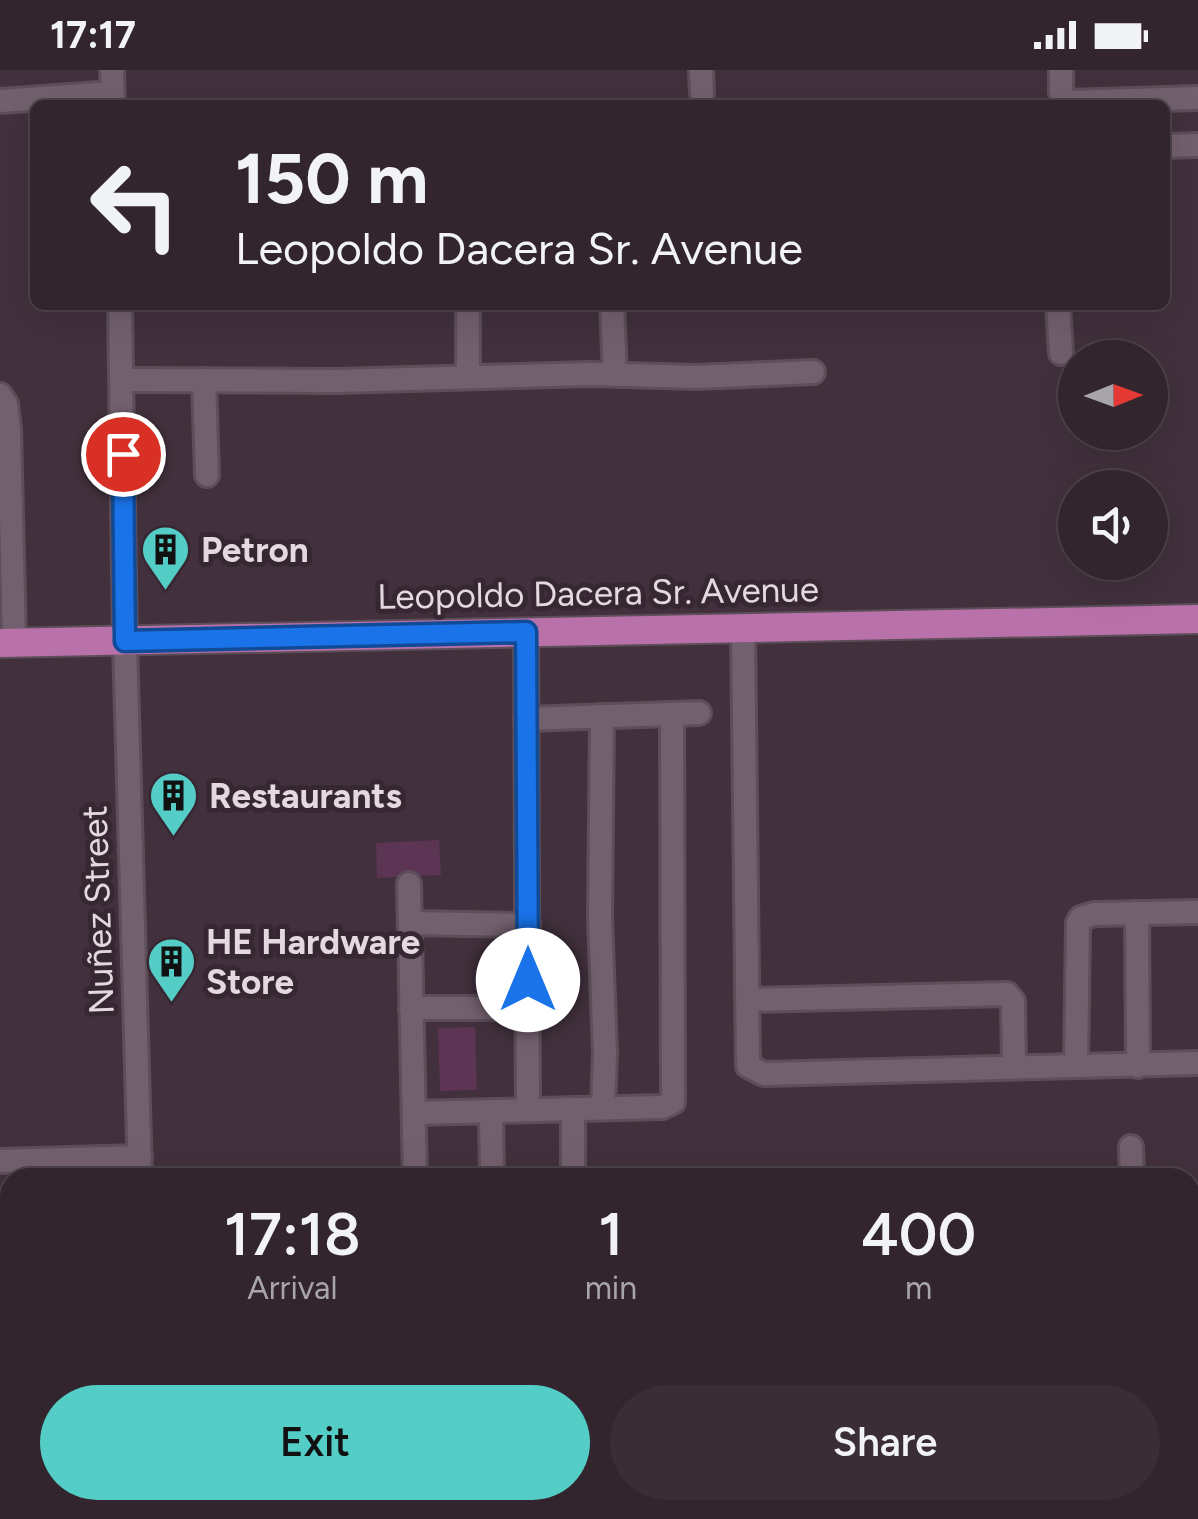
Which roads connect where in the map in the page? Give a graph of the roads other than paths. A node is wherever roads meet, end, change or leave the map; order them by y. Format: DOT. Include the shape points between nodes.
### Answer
graph roads {
  1 [pos="1061,70"];
  2 [pos="112,89"];
  3 [pos="1198,98"];
  4 [pos="1065,100"];
  5 [pos="1132,100"];
  6 [pos="0,101"];
  7 [pos="1198,145"];
  8 [pos="1170,146"];
  9 [pos="120,310"];
  10 [pos="468,310"];
  11 [pos="612,310"];
  12 [pos="1058,310"];
  13 [pos="1060,340"];
  14 [pos="813,372"];
  15 [pos="616,374"];
  16 [pos="468,376"];
  17 [pos="122,380"];
  18 [pos="204,380"];
  19 [pos="0,395"];
  20 [pos="208,475"];
  21 [pos="1198,619"];
  22 [pos="743,628"];
  23 [pos="526,632"];
  24 [pos="125,641"];
  25 [pos="7,643"];
  26 [pos="699,713"];
  27 [pos="672,714"];
  28 [pos="602,716"];
  29 [pos="526,719"];
  30 [pos="409,884"];
  31 [pos="1198,912"];
  32 [pos="1137,914"];
  33 [pos="410,923"];
  34 [pos="528,924"];
  35 [pos="747,1000"];
  36 [pos="411,1008"];
  37 [pos="528,1008"];
  38 [pos="1198,1064"];
  39 [pos="1014,1066"];
  40 [pos="1076,1066"];
  41 [pos="1138,1066"];
  42 [pos="603,1108"];
  43 [pos="574,1109"];
  44 [pos="528,1110"];
  45 [pos="492,1111"];
  46 [pos="415,1113"];
  47 [pos="1131,1147"];
  48 [pos="0,1162"];
  49 [pos="140,1167"];
  50 [pos="416,1168"];
  51 [pos="492,1168"];
  52 [pos="573,1168"];
  53 [pos="1132,1168"];
  1 -- 4 [label="street"];
  2 -- 6 [label="street"];
  3 -- 5 [label="street"];
  7 -- 8 [label="street"];
  9 -- 17 [label="street, Nuñez Street"];
  10 -- 16 [label="street"];
  11 -- 15 [label="street"];
  12 -- 13 [label="street"];
  14 -- 15 [label="street"];
  15 -- 16 [label="street"];
  16 -- 18 [label="street"];
  17 -- 18 [label="street"];
  17 -- 24 [label="street, Nuñez Street"];
  18 -- 20 [label="street"];
  19 -- 25 [label="street" via="9,429"];
  21 -- 22 [label="main road, Leopoldo Dacera Sr. Avenue"];
  22 -- 23 [label="main road, Leopoldo Dacera Sr. Avenue"];
  22 -- 35 [label="street"];
  23 -- 24 [label="main road, Leopoldo Dacera Sr. Avenue"];
  23 -- 29 [label="street"];
  24 -- 25 [label="main road, Leopoldo Dacera Sr. Avenue"];
  24 -- 49 [label="street, Nuñez Street"];
  26 -- 27 [label="street"];
  27 -- 28 [label="street"];
  27 -- 42 [label="street" via="674,1098 662,1107"];
  28 -- 29 [label="street"];
  28 -- 42 [label="street"];
  29 -- 34 [label="street"];
  30 -- 33 [label="street"];
  31 -- 32 [label="street"];
  32 -- 40 [label="street" via="1088,915 1078,923"];
  32 -- 41 [label="street"];
  33 -- 34 [label="street"];
  33 -- 36 [label="street"];
  34 -- 37 [label="street"];
  35 -- 39 [label="street" via="1007,994 1013,1001"];
  35 -- 39 [label="street" via="748,1066 757,1073"];
  36 -- 37 [label="street"];
  36 -- 46 [label="street"];
  37 -- 44 [label="street"];
  38 -- 41 [label="street"];
  39 -- 40 [label="street"];
  40 -- 41 [label="street"];
  42 -- 43 [label="street"];
  43 -- 44 [label="street"];
  43 -- 52 [label="street"];
  44 -- 45 [label="street"];
  45 -- 46 [label="street"];
  45 -- 51 [label="street"];
  46 -- 50 [label="street"];
  47 -- 53 [label="street"];
  48 -- 49 [label="street"];
}
